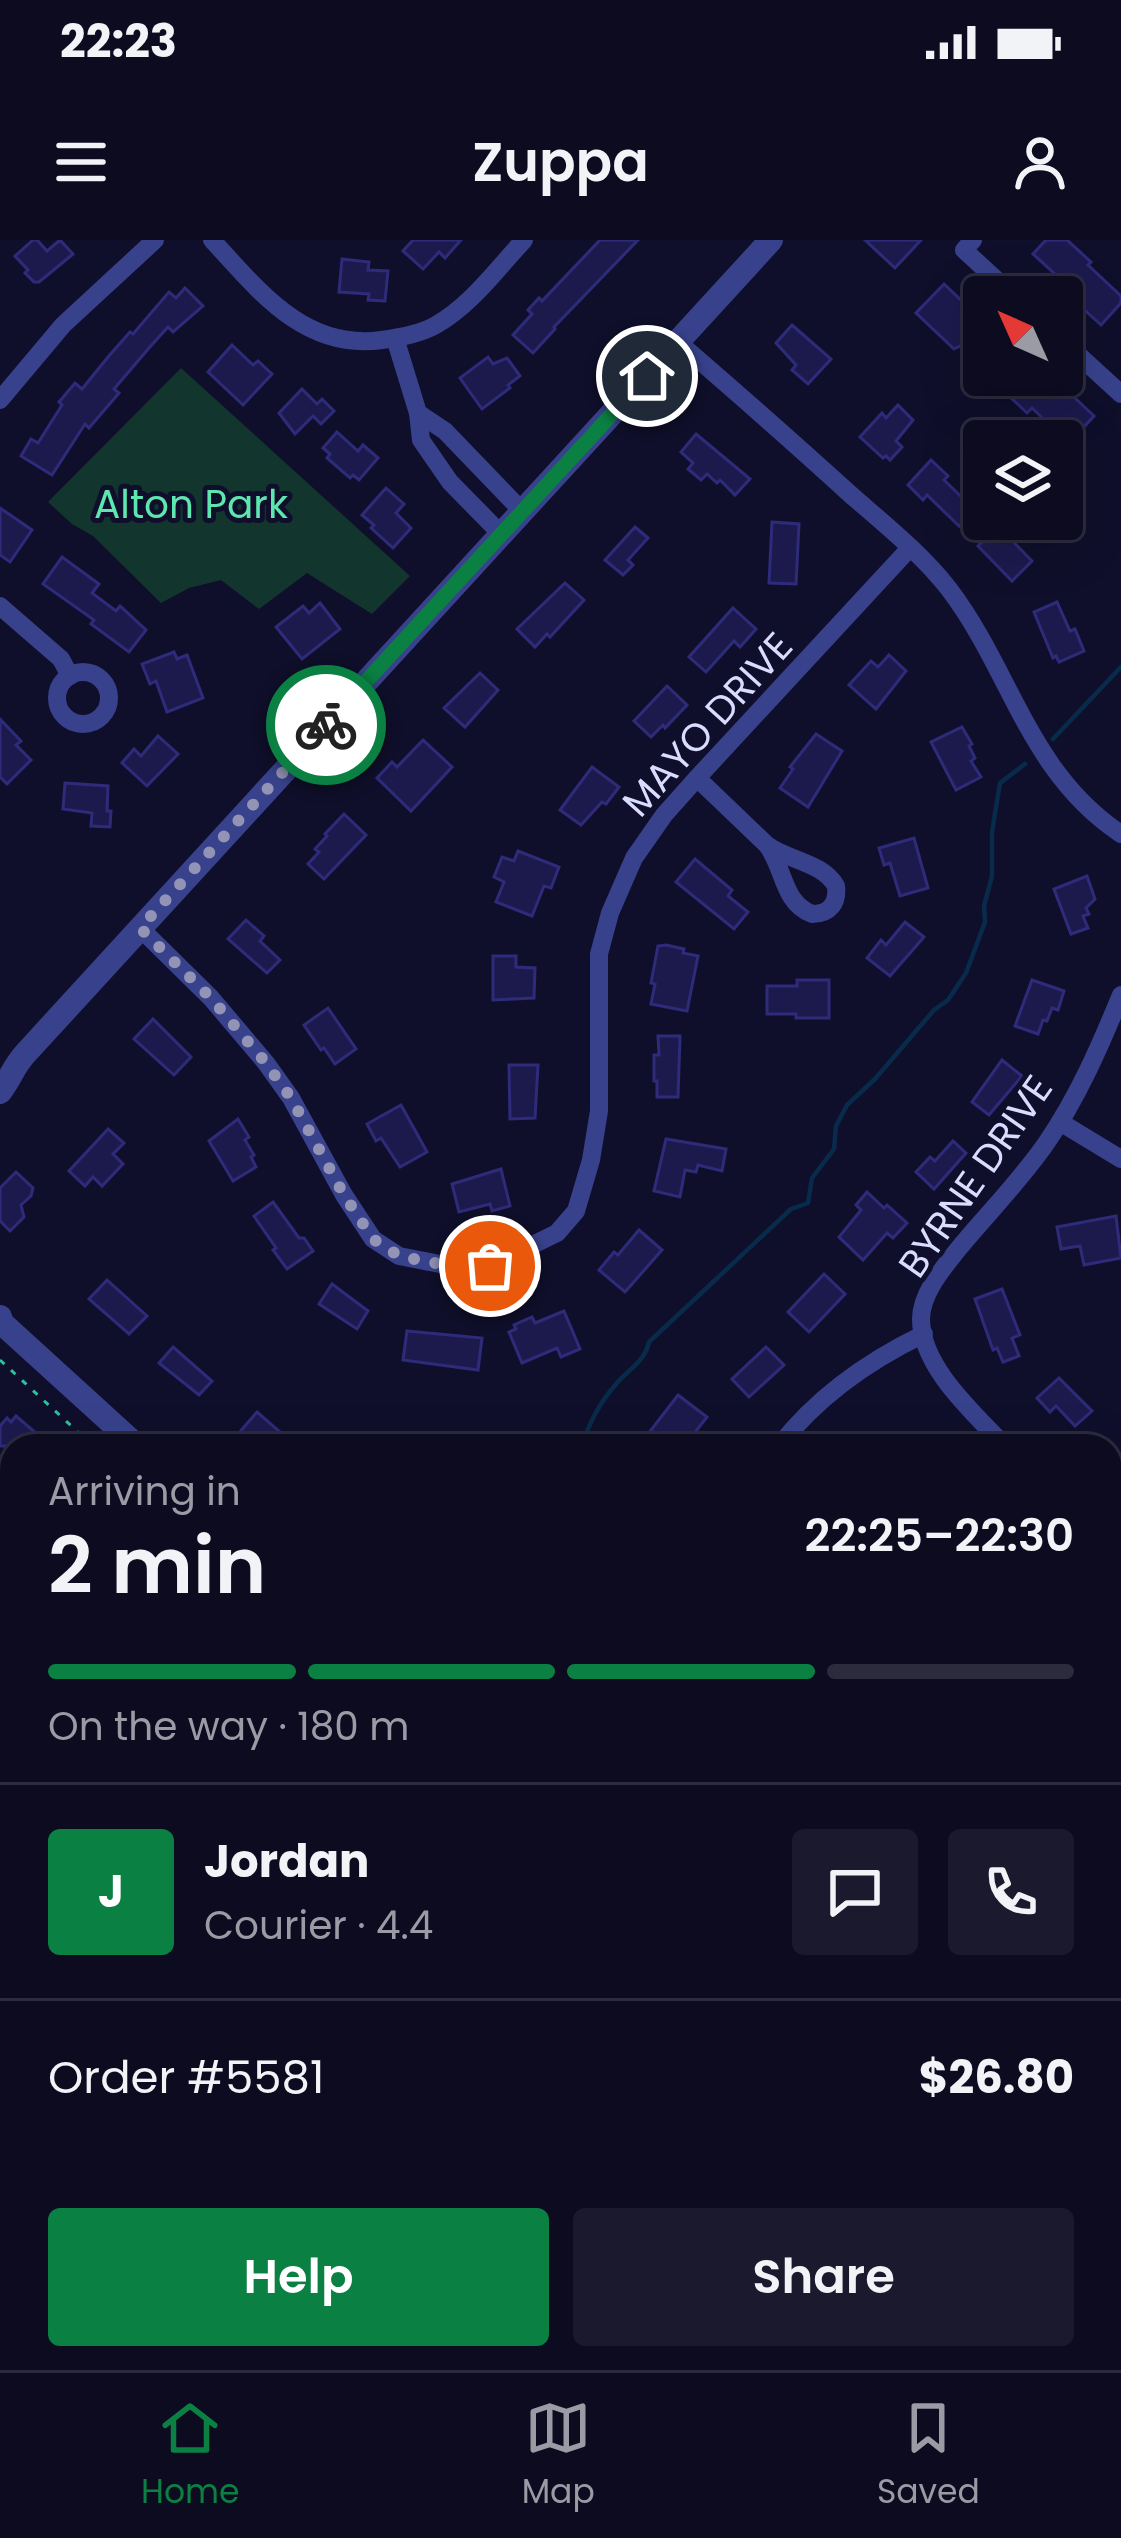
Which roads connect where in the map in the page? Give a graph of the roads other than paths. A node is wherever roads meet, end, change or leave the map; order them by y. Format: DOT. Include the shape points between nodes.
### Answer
graph roads {
  1 [pos="155,240"];
  2 [pos="212,240"];
  3 [pos="524,240"];
  4 [pos="771,240"];
  5 [pos="973,240"];
  6 [pos="993,276"];
  7 [pos="395,338"];
  8 [pos="678,342"];
  9 [pos="1083,359"];
  10 [pos="1121,394"];
  11 [pos="0,400"];
  12 [pos="418,412"];
  13 [pos="522,511"];
  14 [pos="501,534"];
  15 [pos="909,549"];
  16 [pos="0,607"];
  17 [pos="70,676"];
  18 [pos="697,778"];
  19 [pos="1121,834"];
  20 [pos="766,845"];
  21 [pos="140,928"];
  22 [pos="1121,995"];
  23 [pos="7,1069"];
  24 [pos="0,1091"];
  25 [pos="1060,1122"];
  26 [pos="1121,1159"];
  27 [pos="1,1320"];
  28 [pos="923,1334"];
  29 [pos="124,1434"];
  30 [pos="788,1434"];
  31 [pos="994,1434"];
  1 -- 11 [label="street" via="63,325"];
  2 -- 7 [label="street" via="261,295 302,324 362,343"];
  3 -- 7 [label="street" via="451,315"];
  4 -- 8 [label="street"];
  5 -- 6 [label="street" via="964,250"];
  7 -- 12 [label="street"];
  8 -- 13 [label="street"];
  8 -- 15 [label="street"];
  9 -- 10 [label="street"];
  12 -- 13 [label="street"];
  12 -- 14 [label="street" via="421,440 439,467"];
  13 -- 14 [label="street"];
  14 -- 21 [label="street"];
  15 -- 18 [label="street, MAYO DRIVE"];
  15 -- 19 [label="street" via="962,608 1036,745 1080,801"];
  16 -- 17 [label="street" via="62,658"];
  18 -- 20 [label="street"];
  18 -- 21 [label="street, MAYO DRIVE" via="634,858 610,913 599,954 599,1111 576,1211 557,1233 490,1266 399,1256 373,1239 266,1063"];
  21 -- 23 [label="street"];
  22 -- 25 [label="street, BYRNE DRIVE"];
  23 -- 24 [label="street" via="11,1079"];
  25 -- 26 [label="street"];
  25 -- 28 [label="street, BYRNE DRIVE" via="941,1270 920,1318"];
  27 -- 29 [label="street"];
  28 -- 30 [label="street" via="871,1362"];
  28 -- 31 [label="street, BYRNE DRIVE" via="939,1372"];
}
